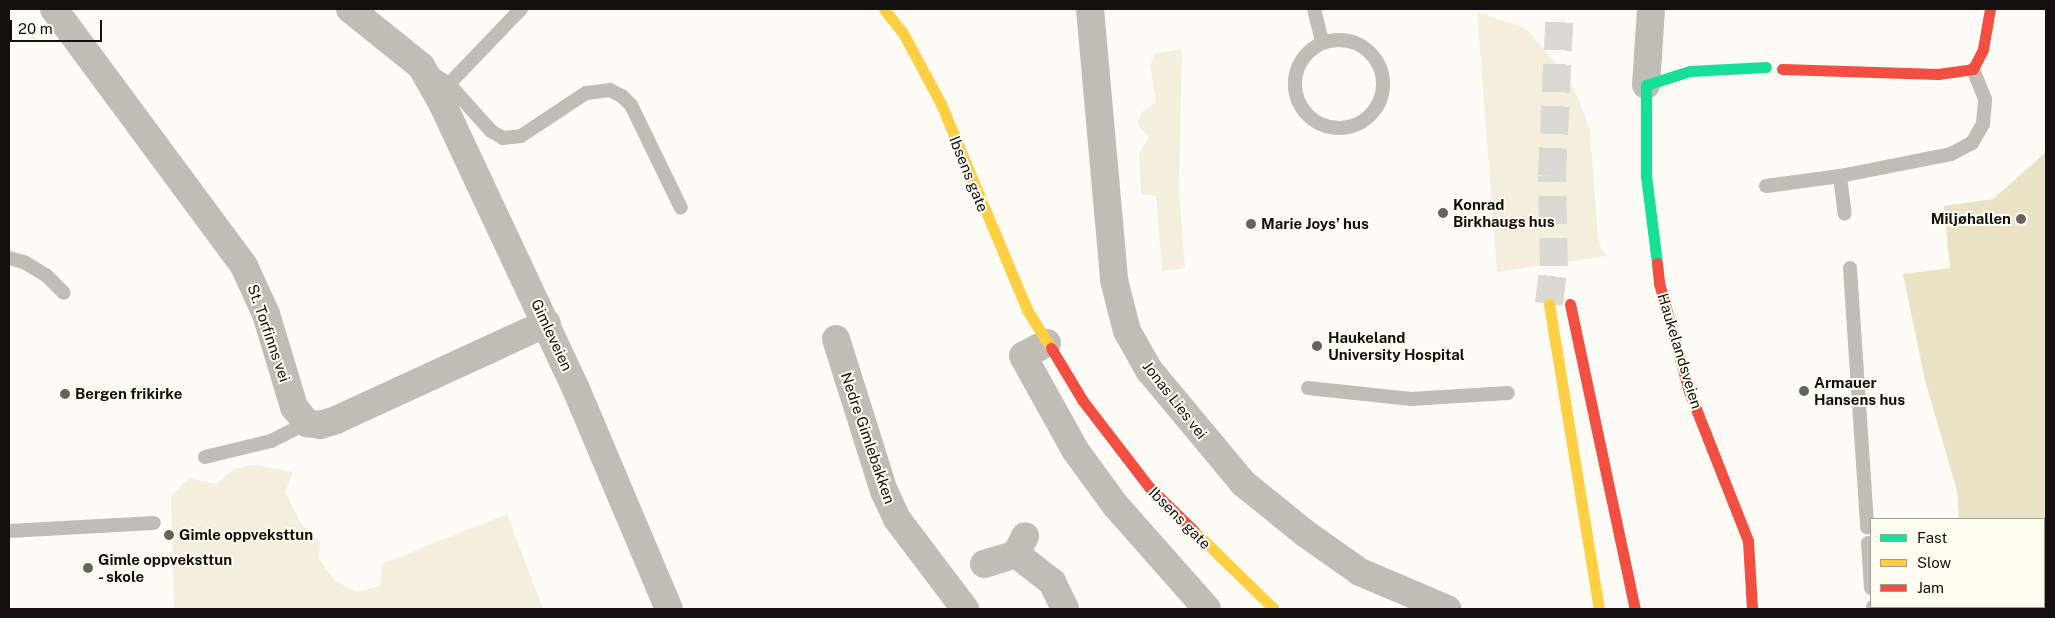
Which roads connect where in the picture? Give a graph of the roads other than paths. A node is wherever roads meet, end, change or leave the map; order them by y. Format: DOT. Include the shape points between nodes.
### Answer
graph roads {
  1 [pos="54,9"];
  2 [pos="350,9"];
  3 [pos="521,9"];
  4 [pos="884,9"];
  5 [pos="1090,9"];
  6 [pos="1314,9"];
  7 [pos="1651,9"];
  8 [pos="1990,9"];
  9 [pos="1322,42"];
  10 [pos="420,66"];
  11 [pos="1766,67"];
  12 [pos="1782,69"];
  13 [pos="1974,69"];
  14 [pos="449,84"];
  15 [pos="1646,85"];
  16 [pos="1840,176"];
  17 [pos="1766,186"];
  18 [pos="681,208"];
  19 [pos="1845,214"];
  20 [pos="9,258"];
  21 [pos="1850,268"];
  22 [pos="64,293"];
  23 [pos="1549,304"];
  24 [pos="1570,304"];
  25 [pos="547,323"];
  26 [pos="836,339"];
  27 [pos="1047,343"];
  28 [pos="1308,388"];
  29 [pos="1508,394"];
  30 [pos="307,423"];
  31 [pos="204,457"];
  32 [pos="154,523"];
  33 [pos="1867,527"];
  34 [pos="9,531"];
  35 [pos="1868,543"];
  36 [pos="984,564"];
  37 [pos="1870,573"];
  38 [pos="965,601"];
  39 [pos="669,609"];
  40 [pos="1065,609"];
  41 [pos="1207,609"];
  42 [pos="1274,609"];
  43 [pos="1447,609"];
  44 [pos="1599,609"];
  45 [pos="1635,609"];
  46 [pos="1752,609"];
  1 -- 30 [label="street, St. Torfinns vei" via="244,266 266,314 294,407"];
  2 -- 10 [label="street, Gimleveien"];
  3 -- 14 [label="lane"];
  4 -- 27 [label="main road, Ibsens gate" via="903,33 941,104 998,246 1027,310"];
  5 -- 43 [label="street, Jonas Lies vei" via="1114,280 1128,331 1149,370 1243,483 1306,534 1360,572"];
  6 -- 9 [label="lane"];
  7 -- 15 [label="street, Haukelandsveien"];
  8 -- 13 [label="main road" via="1983,48"];
  9 -- 9 [label="lane" via="1300,61 1294,90 1307,116 1319,124 1348,128 1373,113 1384,86 1382,71 1375,57 1351,41"];
  10 -- 14 [label="lane, Gimleveien"];
  10 -- 25 [label="street, Gimleveien" via="442,103"];
  11 -- 15 [label="main road" via="1690,71"];
  12 -- 13 [label="main road" via="1938,74"];
  13 -- 16 [label="lane" via="1985,99 1983,124 1972,143 1951,154"];
  14 -- 18 [label="lane, Gimleveien" via="491,131 512,138 586,93 610,90 622,96 631,105"];
  15 -- 46 [label="main road, Haukelandsveien" via="1646,176 1659,283 1689,391 1748,541"];
  16 -- 17 [label="lane"];
  16 -- 19 [label="lane"];
  20 -- 22 [label="lane" via="24,262 46,275"];
  21 -- 33 [label="lane"];
  23 -- 44 [label="main road"];
  24 -- 45 [label="main road"];
  25 -- 30 [label="street" via="336,420 320,425"];
  25 -- 39 [label="street, Gimleveien" via="622,492"];
  26 -- 38 [label="street, Nedre Gimlebakken" via="884,492 897,519"];
  27 -- 41 [label="street" via="1023,356 1071,444 1116,506"];
  27 -- 42 [label="main road, Ibsens gate" via="1121,455 1182,522"];
  28 -- 29 [label="lane" via="1411,398"];
  30 -- 31 [label="lane" via="271,441"];
  32 -- 34 [label="lane"];
  35 -- 37 [label="lane"];
  36 -- 40 [label="street" via="1021,545 1052,582"];
}
